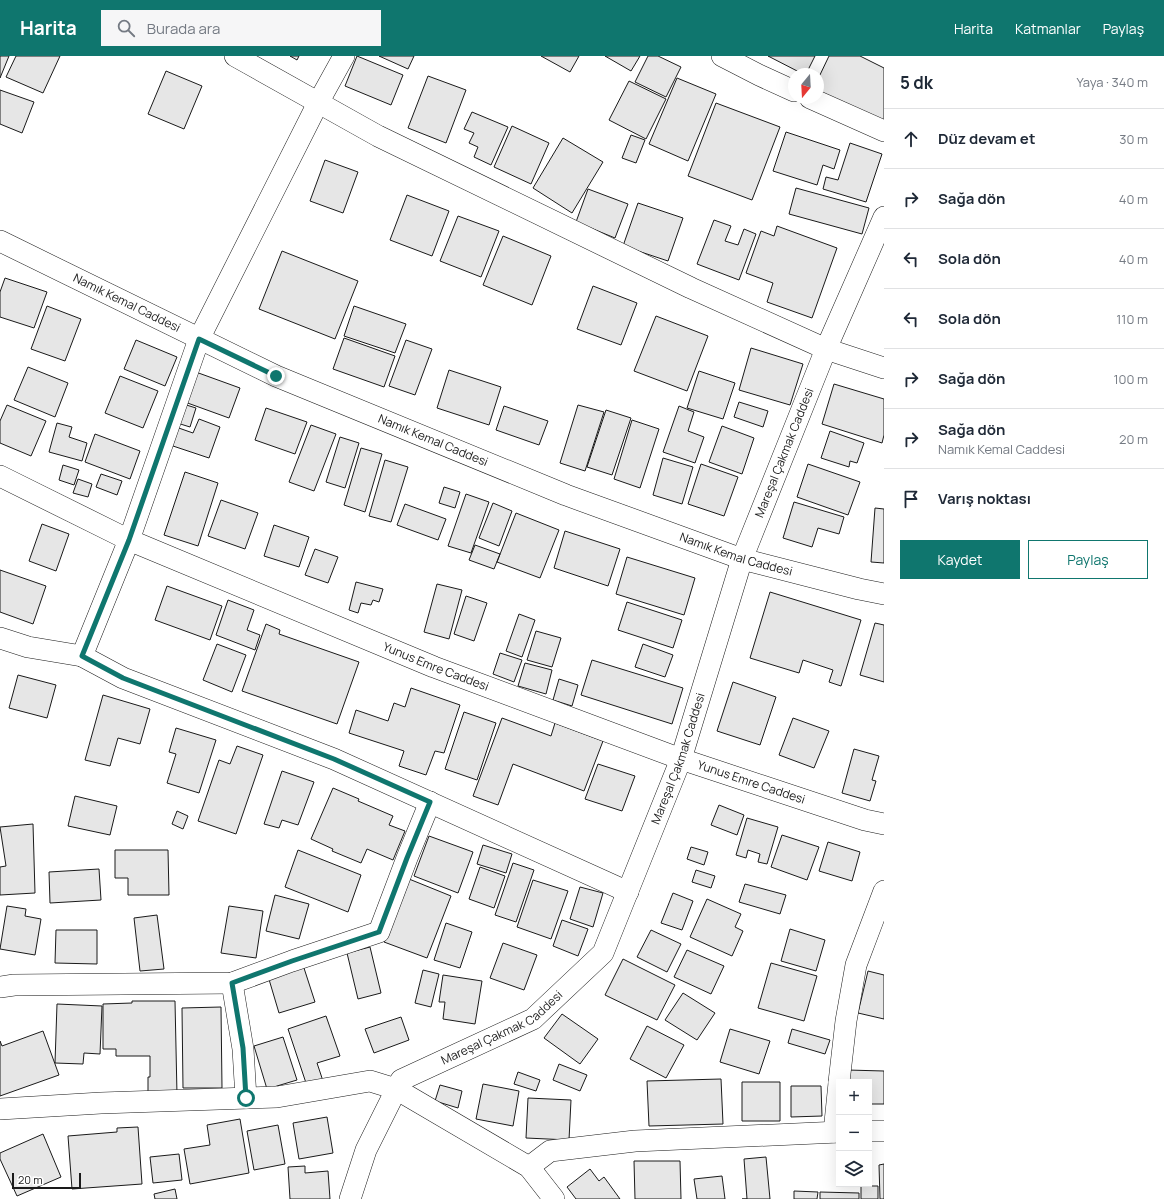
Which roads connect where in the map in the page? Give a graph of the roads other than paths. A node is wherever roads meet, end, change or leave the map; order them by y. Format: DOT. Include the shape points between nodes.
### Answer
graph roads {
  1 [pos="235,56"];
  2 [pos="344,56"];
  3 [pos="722,56"];
  4 [pos="788,88"];
  5 [pos="318,103"];
  6 [pos="823,104"];
  7 [pos="884,131"];
  8 [pos="884,217"];
  9 [pos="0,241"];
  10 [pos="199,339"];
  11 [pos="826,349"];
  12 [pos="884,368"];
  13 [pos="0,476"];
  14 [pos="129,540"];
  15 [pos="742,559"];
  16 [pos="884,594"];
  17 [pos="0,638"];
  18 [pos="82,656"];
  19 [pos="681,759"];
  20 [pos="430,802"];
  21 [pos="884,824"];
  22 [pos="884,891"];
  23 [pos="628,892"];
  24 [pos="232,983"];
  25 [pos="0,988"];
  26 [pos="839,1079"];
  27 [pos="396,1090"];
  28 [pos="246,1098"];
  29 [pos="0,1109"];
  30 [pos="872,1131"];
  31 [pos="884,1131"];
  32 [pos="836,1132"];
  33 [pos="529,1167"];
  34 [pos="350,1199"];
  35 [pos="554,1199"];
  1 -- 5 [label="street"];
  2 -- 5 [label="street"];
  3 -- 4 [label="street"];
  5 -- 10 [label="street"];
  5 -- 11 [label="street" via="378,136 684,285"];
  6 -- 7 [label="street"];
  8 -- 11 [label="street, Mareşal Çakmak Caddesi"];
  9 -- 10 [label="street, Namık Kemal Caddesi"];
  10 -- 14 [label="street"];
  10 -- 15 [label="street, Namık Kemal Caddesi" via="276,376 559,492"];
  11 -- 12 [label="street"];
  11 -- 15 [label="street, Mareşal Çakmak Caddesi"];
  13 -- 14 [label="street, Yunus Emre Caddesi"];
  14 -- 18 [label="street"];
  14 -- 19 [label="street, Yunus Emre Caddesi" via="434,667"];
  15 -- 16 [label="street, Namık Kemal Caddesi"];
  15 -- 19 [label="street, Mareşal Çakmak Caddesi"];
  17 -- 18 [label="street" via="28,647"];
  18 -- 20 [label="street" via="123,678 334,759"];
  19 -- 21 [label="street, Yunus Emre Caddesi"];
  19 -- 23 [label="street, Mareşal Çakmak Caddesi"];
  20 -- 23 [label="street"];
  20 -- 24 [label="street" via="379,932"];
  22 -- 26 [label="street" via="856,966"];
  23 -- 27 [label="street, Mareşal Çakmak Caddesi" via="603,953 533,1019 401,1080"];
  24 -- 25 [label="street" via="14,985"];
  24 -- 28 [label="street" via="243,1048"];
  27 -- 28 [label="street" via="370,1081 277,1097"];
  27 -- 33 [label="street"];
  27 -- 34 [label="street, Mareşal Çakmak Caddesi" via="366,1150"];
  28 -- 29 [label="street"];
  30 -- 31 [label="street"];
  32 -- 33 [label="street" via="635,1141 550,1151"];
  33 -- 35 [label="street"];
}
